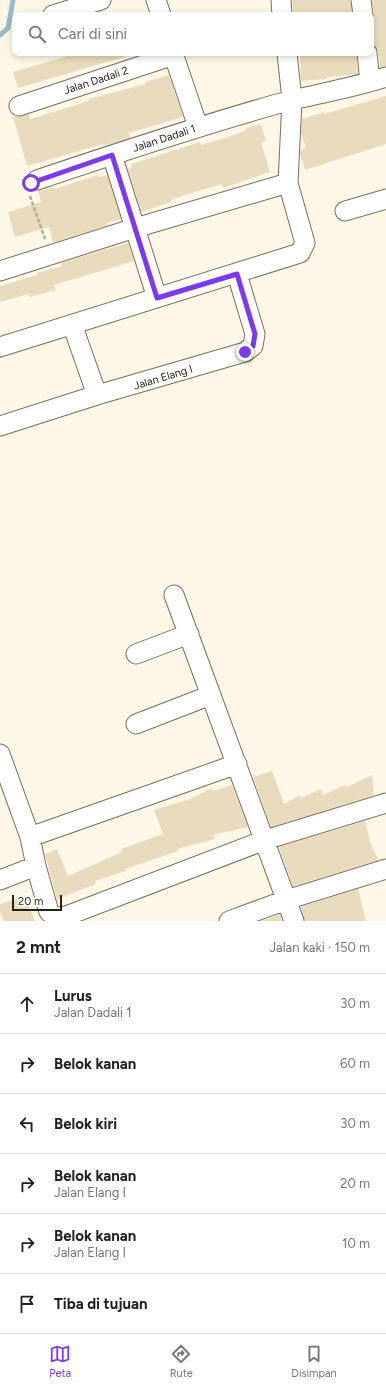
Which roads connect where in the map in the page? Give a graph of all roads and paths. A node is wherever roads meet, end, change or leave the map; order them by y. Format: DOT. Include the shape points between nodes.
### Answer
graph roads {
  1 [pos="101,0"];
  2 [pos="156,0"];
  3 [pos="280,0"];
  4 [pos="361,0"];
  5 [pos="63,12"];
  6 [pos="160,12"];
  7 [pos="282,12"];
  8 [pos="363,12"];
  9 [pos="168,56"];
  10 [pos="175,56"];
  11 [pos="286,56"];
  12 [pos="368,56"];
  13 [pos="378,80"];
  14 [pos="292,100"];
  15 [pos="18,106"];
  16 [pos="198,127"];
  17 [pos="112,155"];
  18 [pos="37,180"];
  19 [pos="288,183"];
  20 [pos="386,199"];
  21 [pos="345,211"];
  22 [pos="135,228"];
  23 [pos="50,254"];
  24 [pos="0,272"];
  25 [pos="237,274"];
  26 [pos="157,298"];
  27 [pos="72,324"];
  28 [pos="0,347"];
  29 [pos="97,395"];
  30 [pos="0,426"];
  31 [pos="174,595"];
  32 [pos="189,634"];
  33 [pos="136,654"];
  34 [pos="210,695"];
  35 [pos="136,724"];
  36 [pos="0,754"];
  37 [pos="237,764"];
  38 [pos="386,803"];
  39 [pos="30,837"];
  40 [pos="264,840"];
  41 [pos="36,866"];
  42 [pos="386,869"];
  43 [pos="0,880"];
  44 [pos="286,900"];
  45 [pos="228,921"];
  46 [pos="294,921"];
  1 -- 5 [label="street"];
  2 -- 6 [label="street"];
  3 -- 7 [label="street"];
  4 -- 8 [label="street"];
  9 -- 15 [label="street, Jalan Dadali 2"];
  10 -- 16 [label="street"];
  11 -- 14 [label="street"];
  12 -- 13 [label="street"];
  13 -- 14 [label="street, Jalan Dadali 1"];
  14 -- 16 [label="street, Jalan Dadali 1"];
  14 -- 19 [label="street"];
  16 -- 17 [label="street, Jalan Dadali 1"];
  17 -- 18 [label="street, Jalan Dadali 1"];
  17 -- 22 [label="street"];
  18 -- 23 [label="path" via="28,187 28,192"];
  19 -- 22 [label="street"];
  19 -- 25 [label="street" via="305,242 304,248 300,253"];
  20 -- 21 [label="street"];
  22 -- 23 [label="street"];
  22 -- 26 [label="street"];
  23 -- 24 [label="street"];
  25 -- 26 [label="street"];
  25 -- 29 [label="street, Jalan Elang I" via="255,334 253,346 245,352"];
  26 -- 27 [label="street"];
  27 -- 28 [label="street"];
  27 -- 29 [label="street"];
  29 -- 30 [label="street, Jalan Elang I"];
  31 -- 32 [label="street"];
  32 -- 33 [label="street"];
  32 -- 34 [label="street"];
  34 -- 35 [label="street"];
  34 -- 37 [label="street"];
  36 -- 39 [label="street"];
  37 -- 39 [label="street"];
  37 -- 40 [label="street"];
  38 -- 40 [label="street"];
  39 -- 41 [label="street"];
  40 -- 41 [label="street" via="66,916 56,916 50,912"];
  40 -- 44 [label="street"];
  41 -- 43 [label="street"];
  42 -- 44 [label="street"];
  44 -- 45 [label="street"];
  44 -- 46 [label="street"];
}
